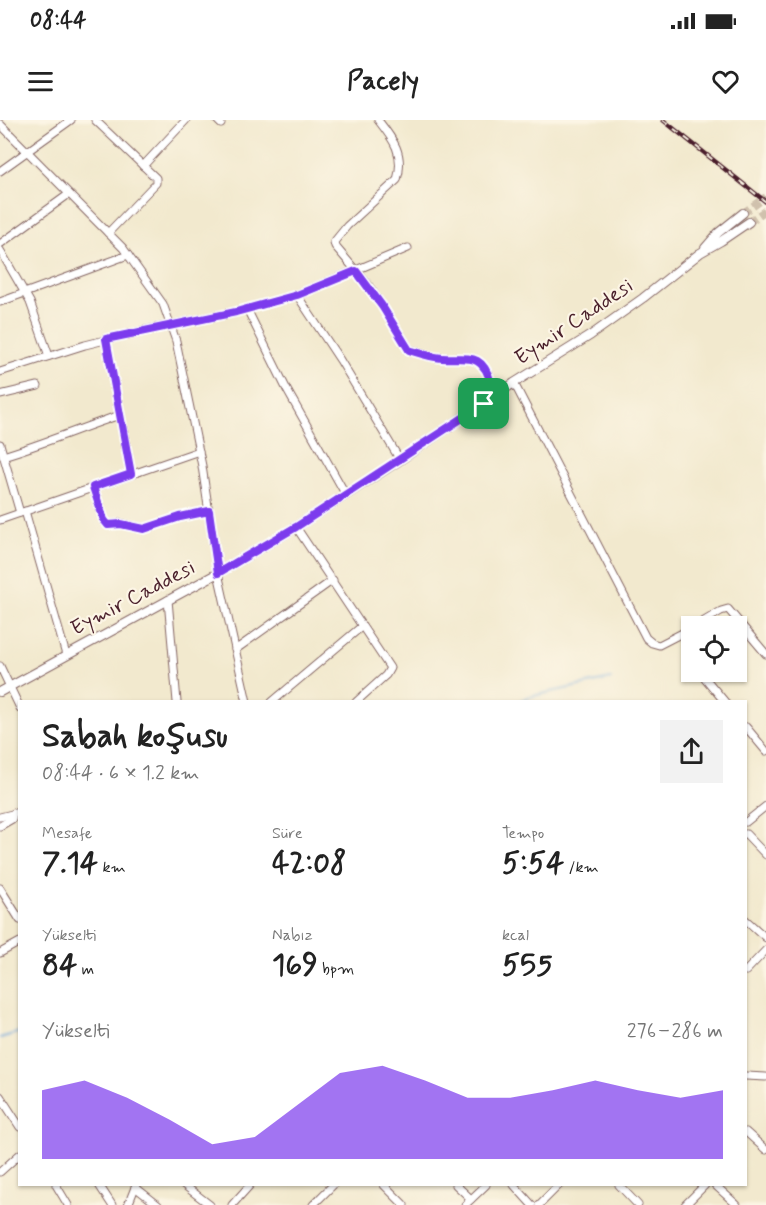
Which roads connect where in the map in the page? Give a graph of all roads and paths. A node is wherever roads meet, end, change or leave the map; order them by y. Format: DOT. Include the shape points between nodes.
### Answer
graph roads {
  1 [pos="71,120"];
  2 [pos="95,120"];
  3 [pos="186,120"];
  4 [pos="378,120"];
  5 [pos="0,124"];
  6 [pos="27,152"];
  7 [pos="143,166"];
  8 [pos="0,171"];
  9 [pos="69,194"];
  10 [pos="743,213"];
  11 [pos="749,222"];
  12 [pos="108,233"];
  13 [pos="0,244"];
  14 [pos="408,248"];
  15 [pos="0,250"];
  16 [pos="700,253"];
  17 [pos="128,255"];
  18 [pos="356,271"];
  19 [pos="25,293"];
  20 [pos="297,295"];
  21 [pos="0,302"];
  22 [pos="247,309"];
  23 [pos="171,325"];
  24 [pos="106,339"];
  25 [pos="49,356"];
  26 [pos="0,372"];
  27 [pos="514,383"];
  28 [pos="38,386"];
  29 [pos="0,395"];
  30 [pos="484,404"];
  31 [pos="120,416"];
  32 [pos="0,444"];
  33 [pos="199,451"];
  34 [pos="3,456"];
  35 [pos="400,460"];
  36 [pos="131,474"];
  37 [pos="93,487"];
  38 [pos="346,495"];
  39 [pos="209,511"];
  40 [pos="23,512"];
  41 [pos="0,520"];
  42 [pos="296,527"];
  43 [pos="218,573"];
  44 [pos="333,580"];
  45 [pos="168,600"];
  46 [pos="713,616"];
  47 [pos="734,616"];
  48 [pos="362,627"];
  49 [pos="747,632"];
  50 [pos="681,634"];
  51 [pos="235,650"];
  52 [pos="766,654"];
  53 [pos="66,655"];
  54 [pos="0,666"];
  55 [pos="708,682"];
  56 [pos="9,686"];
  57 [pos="0,692"];
  58 [pos="177,700"];
  59 [pos="247,700"];
  60 [pos="274,700"];
  61 [pos="358,700"];
  62 [pos="723,700"];
  63 [pos="18,704"];
  64 [pos="747,728"];
  65 [pos="766,751"];
  66 [pos="766,806"];
  67 [pos="17,812"];
  68 [pos="0,817"];
  69 [pos="747,821"];
  70 [pos="0,826"];
  71 [pos="747,835"];
  72 [pos="766,855"];
  73 [pos="1,890"];
  74 [pos="18,917"];
  75 [pos="747,921"];
  76 [pos="766,938"];
  77 [pos="18,943"];
  78 [pos="766,950"];
  79 [pos="0,953"];
  80 [pos="747,969"];
  81 [pos="747,1076"];
  82 [pos="766,1077"];
  83 [pos="0,1096"];
  84 [pos="18,1124"];
  85 [pos="747,1133"];
  86 [pos="766,1150"];
  87 [pos="18,1156"];
  88 [pos="0,1172"];
  89 [pos="57,1186"];
  90 [pos="100,1186"];
  91 [pos="135,1186"];
  92 [pos="187,1186"];
  93 [pos="249,1186"];
  94 [pos="331,1186"];
  95 [pos="385,1186"];
  96 [pos="457,1186"];
  97 [pos="485,1186"];
  98 [pos="515,1186"];
  99 [pos="558,1186"];
  100 [pos="620,1186"];
  101 [pos="704,1186"];
  102 [pos="716,1186"];
  103 [pos="471,1199"];
  104 [pos="68,1205"];
  105 [pos="112,1205"];
  106 [pos="128,1205"];
  107 [pos="158,1205"];
  108 [pos="210,1205"];
  109 [pos="232,1205"];
  110 [pos="313,1205"];
  111 [pos="404,1205"];
  112 [pos="465,1205"];
  113 [pos="532,1205"];
  114 [pos="539,1205"];
  115 [pos="638,1205"];
  116 [pos="685,1205"];
  117 [pos="737,1205"];
  1 -- 6 [label="street"];
  2 -- 7 [label="street"];
  3 -- 7 [label="street"];
  4 -- 18 [label="street" via="395,142 399,174 394,184 334,242"];
  5 -- 6 [label="street"];
  6 -- 8 [label="street"];
  6 -- 9 [label="street"];
  7 -- 12 [label="street" via="156,178 156,183"];
  9 -- 12 [label="street"];
  9 -- 13 [label="street"];
  10 -- 16 [label="main road, Eymir Caddesi"];
  11 -- 16 [label="main road, Eymir Caddesi"];
  12 -- 17 [label="street"];
  14 -- 18 [label="street"];
  15 -- 19 [label="street"];
  16 -- 27 [label="main road, Eymir Caddesi" via="600,329"];
  17 -- 19 [label="street"];
  17 -- 23 [label="street" via="163,304"];
  18 -- 20 [label="street"];
  18 -- 30 [label="street" via="409,350 438,358 473,358 483,364 491,383"];
  19 -- 21 [label="street"];
  19 -- 25 [label="street"];
  20 -- 22 [label="street"];
  20 -- 35 [label="street"];
  22 -- 23 [label="street"];
  22 -- 38 [label="street"];
  23 -- 24 [label="street"];
  23 -- 33 [label="street"];
  24 -- 25 [label="street"];
  24 -- 31 [label="street"];
  25 -- 26 [label="street"];
  27 -- 30 [label="main road, Eymir Caddesi"];
  27 -- 50 [label="street" via="646,638 659,645"];
  28 -- 29 [label="street"];
  30 -- 35 [label="main road, Eymir Caddesi"];
  31 -- 34 [label="street"];
  31 -- 36 [label="street"];
  32 -- 34 [label="street"];
  33 -- 36 [label="street"];
  33 -- 39 [label="street"];
  34 -- 40 [label="street"];
  35 -- 38 [label="main road, Eymir Caddesi"];
  36 -- 37 [label="street"];
  37 -- 39 [label="street" via="108,525 144,529"];
  37 -- 40 [label="street"];
  38 -- 42 [label="main road, Eymir Caddesi"];
  39 -- 43 [label="street"];
  40 -- 41 [label="street"];
  40 -- 53 [label="street"];
  42 -- 43 [label="main road, Eymir Caddesi"];
  42 -- 44 [label="street"];
  43 -- 45 [label="main road, Eymir Caddesi"];
  43 -- 51 [label="street"];
  44 -- 48 [label="street"];
  44 -- 51 [label="street"];
  45 -- 53 [label="main road, Eymir Caddesi"];
  45 -- 58 [label="street"];
  46 -- 47 [label="street" via="728,609"];
  48 -- 60 [label="street"];
  48 -- 61 [label="street" via="390,668"];
  49 -- 52 [label="street"];
  51 -- 59 [label="street"];
  53 -- 56 [label="main road, Eymir Caddesi"];
  54 -- 56 [label="street"];
  55 -- 62 [label="street"];
  56 -- 57 [label="main road, Eymir Caddesi"];
  56 -- 63 [label="street"];
  64 -- 65 [label="street"];
  66 -- 69 [label="street"];
  67 -- 68 [label="street"];
  67 -- 70 [label="street"];
  71 -- 72 [label="street"];
  73 -- 74 [label="street"];
  75 -- 76 [label="street"];
  77 -- 79 [label="street"];
  78 -- 80 [label="street"];
  81 -- 82 [label="street"];
  83 -- 84 [label="street"];
  85 -- 86 [label="street"];
  87 -- 88 [label="street"];
  89 -- 104 [label="street"];
  90 -- 105 [label="street"];
  91 -- 106 [label="street"];
  91 -- 107 [label="street"];
  92 -- 108 [label="street"];
  93 -- 109 [label="street"];
  94 -- 110 [label="street"];
  95 -- 111 [label="street"];
  96 -- 103 [label="street"];
  97 -- 103 [label="street"];
  98 -- 113 [label="street"];
  99 -- 114 [label="street"];
  100 -- 115 [label="street"];
  101 -- 116 [label="street"];
  102 -- 117 [label="street"];
  103 -- 112 [label="street"];
}
